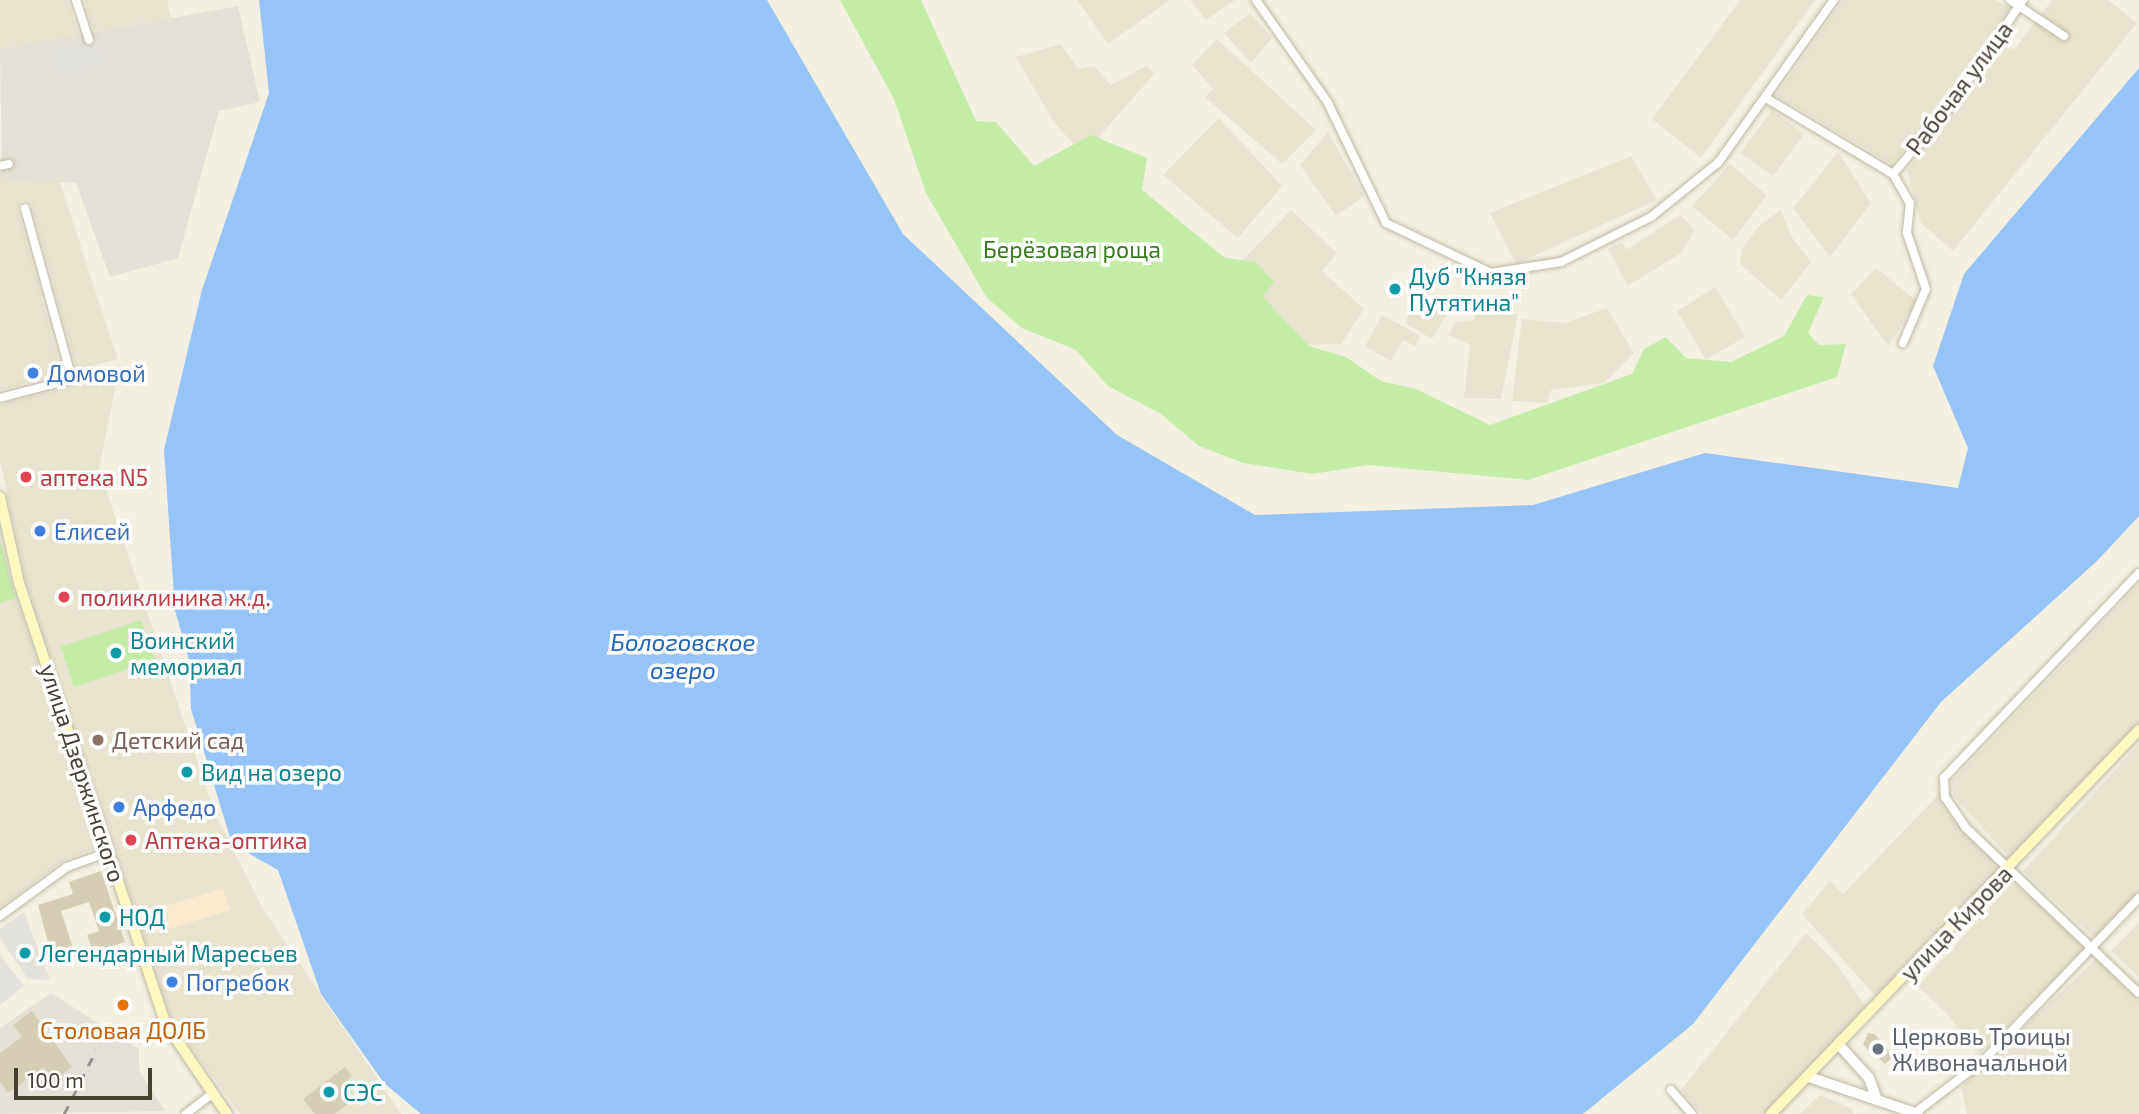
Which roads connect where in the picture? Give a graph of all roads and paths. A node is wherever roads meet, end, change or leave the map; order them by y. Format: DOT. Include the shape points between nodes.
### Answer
graph roads {
  1 [pos="76,0"];
  2 [pos="1256,0"];
  3 [pos="1834,0"];
  4 [pos="2010,0"];
  5 [pos="2022,3"];
  6 [pos="2064,36"];
  7 [pos="89,40"];
  8 [pos="1766,98"];
  9 [pos="1893,174"];
  10 [pos="25,208"];
  11 [pos="1903,343"];
  12 [pos="0,398"];
  13 [pos="0,497"];
  14 [pos="2139,574"];
  15 [pos="2139,730"];
  16 [pos="109,852"];
  17 [pos="2009,869"];
  18 [pos="2139,898"];
  19 [pos="0,916"];
  20 [pos="2092,948"];
  21 [pos="2139,993"];
  22 [pos="1840,1046"];
  23 [pos="1809,1077"];
  24 [pos="1671,1090"];
  25 [pos="213,1093"];
  26 [pos="1876,1097"];
  27 [pos="186,1114"];
  28 [pos="227,1114"];
  29 [pos="1692,1114"];
  30 [pos="1771,1114"];
  31 [pos="1916,1114"];
  1 -- 7 [label="street"];
  2 -- 8 [label="street" via="1328,103 1385,223 1491,273 1561,262 1651,217 1718,163"];
  3 -- 8 [label="street"];
  4 -- 5 [label="street"];
  5 -- 6 [label="street"];
  5 -- 9 [label="street, Рабочая улица" via="1953,103"];
  8 -- 9 [label="street"];
  9 -- 11 [label="street" via="1910,203 1907,233 1926,289"];
  10 -- 12 [label="street" via="72,379"];
  13 -- 16 [label="main road, улица Дзержинского" via="19,583"];
  14 -- 17 [label="street" via="1944,778 1950,809"];
  15 -- 17 [label="main road, улица Кирова"];
  16 -- 19 [label="street" via="67,867"];
  16 -- 25 [label="main road, улица Дзержинского" via="166,1024"];
  17 -- 20 [label="street"];
  17 -- 22 [label="main road, улица Кирова"];
  18 -- 20 [label="street"];
  20 -- 21 [label="street"];
  20 -- 31 [label="street" via="1985,1059"];
  22 -- 23 [label="main road, улица Кирова"];
  22 -- 26 [label="street" via="1869,1078"];
  23 -- 26 [label="street"];
  23 -- 30 [label="main road, улица Кирова"];
  24 -- 29 [label="street"];
  25 -- 27 [label="street"];
  25 -- 28 [label="main road, улица Дзержинского"];
  26 -- 31 [label="street"];
}
